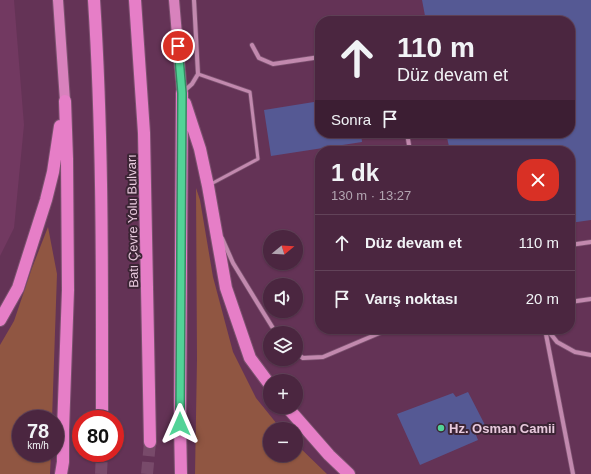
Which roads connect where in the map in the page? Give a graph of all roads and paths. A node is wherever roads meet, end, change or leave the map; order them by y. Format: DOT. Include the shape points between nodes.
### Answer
graph roads {
  1 [pos="58,0"];
  2 [pos="94,0"];
  3 [pos="135,0"];
  4 [pos="174,0"];
  5 [pos="194,0"];
  6 [pos="252,45"];
  7 [pos="315,58"];
  8 [pos="198,74"];
  9 [pos="182,93"];
  10 [pos="65,101"];
  11 [pos="208,186"];
  12 [pos="215,221"];
  13 [pos="591,242"];
  14 [pos="575,244"];
  15 [pos="591,299"];
  16 [pos="575,301"];
  17 [pos="0,320"];
  18 [pos="272,326"];
  19 [pos="378,334"];
  20 [pos="547,334"];
  21 [pos="550,334"];
  22 [pos="591,355"];
  23 [pos="303,358"];
  24 [pos="263,376"];
  25 [pos="64,410"];
  26 [pos="102,410"];
  27 [pos="293,414"];
  28 [pos="150,442"];
  29 [pos="64,444"];
  30 [pos="181,446"];
  31 [pos="63,462"];
  32 [pos="61,474"];
  33 [pos="70,474"];
  34 [pos="173,474"];
  35 [pos="181,474"];
  36 [pos="349,474"];
  37 [pos="573,474"];
  1 -- 10 [label="main road"];
  2 -- 26 [label="highway" via="101,194"];
  3 -- 28 [label="highway, Batı Çevre Yolu Bulvarı" via="144,133"];
  4 -- 9 [label="main road"];
  5 -- 8 [label="street"];
  6 -- 7 [label="street" via="259,58 273,64"];
  8 -- 9 [label="street"];
  8 -- 11 [label="lane" via="250,92 258,159"];
  9 -- 11 [label="highway" via="200,149"];
  9 -- 30 [label="highway"];
  10 -- 17 [label="highway" via="46,200 18,288"];
  10 -- 25 [label="highway" via="68,290"];
  11 -- 12 [label="highway"];
  12 -- 18 [label="street" via="233,263"];
  12 -- 24 [label="highway" via="228,295 250,358"];
  13 -- 14 [label="street"];
  15 -- 16 [label="street"];
  19 -- 23 [label="street" via="323,358"];
  20 -- 37 [label="street"];
  21 -- 22 [label="street" via="557,342 575,352"];
  27 -- 36 [label="highway"];
  29 -- 33 [label="highway"];
  30 -- 34 [label="highway"];
  30 -- 35 [label="highway"];
  31 -- 32 [label="highway"];
}
